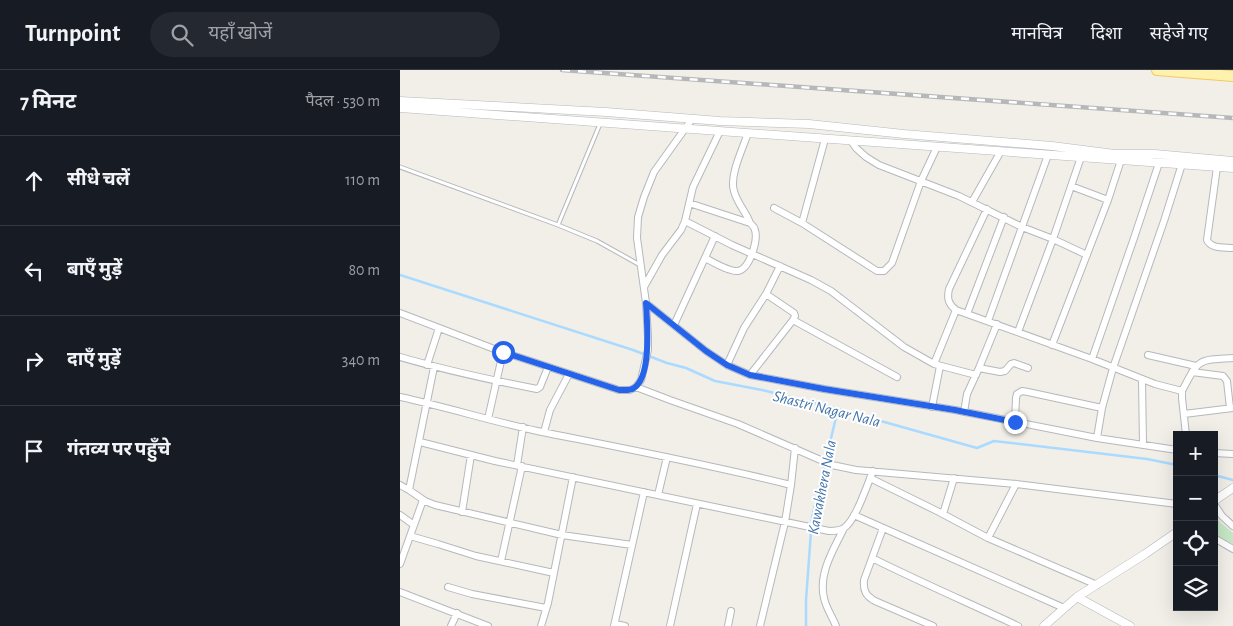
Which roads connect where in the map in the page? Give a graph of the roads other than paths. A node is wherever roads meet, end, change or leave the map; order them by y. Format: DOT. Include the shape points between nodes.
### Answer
graph roads {
  1 [pos="1157,70"];
  2 [pos="1233,76"];
  3 [pos="400,101"];
  4 [pos="400,108"];
  5 [pos="692,119"];
  6 [pos="601,123"];
  7 [pos="685,129"];
  8 [pos="720,131"];
  9 [pos="748,133"];
  10 [pos="825,139"];
  11 [pos="851,141"];
  12 [pos="937,147"];
  13 [pos="1001,152"];
  14 [pos="1048,155"];
  15 [pos="1081,157"];
  16 [pos="1121,160"];
  17 [pos="1233,161"];
  18 [pos="1159,163"];
  19 [pos="1182,164"];
  20 [pos="400,167"];
  21 [pos="1217,167"];
  22 [pos="1233,168"];
  23 [pos="922,181"];
  24 [pos="1071,186"];
  25 [pos="1108,200"];
  26 [pos="972,202"];
  27 [pos="689,203"];
  28 [pos="774,208"];
  29 [pos="987,209"];
  30 [pos="1004,217"];
  31 [pos="685,221"];
  32 [pos="802,223"];
  33 [pos="750,224"];
  34 [pos="558,225"];
  35 [pos="1022,227"];
  36 [pos="715,236"];
  37 [pos="1053,239"];
  38 [pos="1233,248"];
  39 [pos="752,254"];
  40 [pos="1087,255"];
  41 [pos="705,258"];
  42 [pos="641,266"];
  43 [pos="780,266"];
  44 [pos="644,287"];
  45 [pos="766,294"];
  46 [pos="646,303"];
  47 [pos="956,310"];
  48 [pos="400,313"];
  49 [pos="967,314"];
  50 [pos="793,320"];
  51 [pos="988,321"];
  52 [pos="996,324"];
  53 [pos="674,326"];
  54 [pos="439,328"];
  55 [pos="1018,332"];
  56 [pos="1052,345"];
  57 [pos="503,352"];
  58 [pos="1148,355"];
  59 [pos="400,357"];
  60 [pos="1233,358"];
  61 [pos="1092,359"];
  62 [pos="427,365"];
  63 [pos="727,365"];
  64 [pos="937,365"];
  65 [pos="434,367"];
  66 [pos="548,367"];
  67 [pos="979,368"];
  68 [pos="1028,368"];
  69 [pos="1113,368"];
  70 [pos="1194,369"];
  71 [pos="569,374"];
  72 [pos="750,375"];
  73 [pos="976,375"];
  74 [pos="897,377"];
  75 [pos="1142,379"];
  76 [pos="497,381"];
  77 [pos="636,387"];
  78 [pos="1182,391"];
  79 [pos="400,398"];
  80 [pos="427,403"];
  81 [pos="932,407"];
  82 [pos="1102,408"];
  83 [pos="1232,408"];
  84 [pos="964,412"];
  85 [pos="1184,414"];
  86 [pos="488,419"];
  87 [pos="1015,422"];
  88 [pos="523,427"];
  89 [pos="1186,431"];
  90 [pos="544,432"];
  91 [pos="1097,438"];
  92 [pos="420,442"];
  93 [pos="1143,445"];
  94 [pos="795,448"];
  95 [pos="1173,449"];
  96 [pos="1218,453"];
  97 [pos="1233,454"];
  98 [pos="471,455"];
  99 [pos="667,457"];
  100 [pos="519,466"];
  101 [pos="872,475"];
  102 [pos="573,477"];
  103 [pos="954,478"];
  104 [pos="791,484"];
  105 [pos="1016,484"];
  106 [pos="400,485"];
  107 [pos="409,490"];
  108 [pos="1230,490"];
  109 [pos="644,492"];
  110 [pos="658,495"];
  111 [pos="423,500"];
  112 [pos="1218,500"];
  113 [pos="697,504"];
  114 [pos="1173,504"];
  115 [pos="1218,510"];
  116 [pos="462,512"];
  117 [pos="943,514"];
  118 [pos="400,515"];
  119 [pos="854,515"];
  120 [pos="785,522"];
  121 [pos="510,523"];
  122 [pos="414,525"];
  123 [pos="1233,526"];
  124 [pos="844,528"];
  125 [pos="883,528"];
  126 [pos="562,535"];
  127 [pos="1173,535"];
  128 [pos="410,536"];
  129 [pos="988,538"];
  130 [pos="1218,540"];
  131 [pos="632,545"];
  132 [pos="1233,548"];
  133 [pos="872,558"];
  134 [pos="501,561"];
  135 [pos="400,564"];
  136 [pos="554,573"];
  137 [pos="1097,585"];
  138 [pos="448,588"];
  139 [pos="400,592"];
  140 [pos="1077,597"];
  141 [pos="546,608"];
  142 [pos="1064,608"];
  143 [pos="731,612"];
  144 [pos="457,614"];
  145 [pos="614,625"];
  146 [pos="451,626"];
  147 [pos="488,626"];
  148 [pos="541,626"];
  149 [pos="625,626"];
  150 [pos="670,626"];
  151 [pos="728,626"];
  152 [pos="760,626"];
  153 [pos="836,626"];
  154 [pos="933,626"];
  155 [pos="1018,626"];
  156 [pos="1044,626"];
  157 [pos="1130,626"];
  1 -- 2 [label="main road"];
  3 -- 5 [label="street"];
  4 -- 6 [label="street"];
  5 -- 7 [label="street"];
  5 -- 17 [label="street" via="809,124 1115,154"];
  6 -- 7 [label="street"];
  6 -- 34 [label="lane"];
  7 -- 8 [label="street"];
  7 -- 42 [label="street" via="654,172 644,197 638,217 637,238"];
  8 -- 9 [label="street"];
  8 -- 27 [label="street" via="695,182"];
  9 -- 10 [label="street"];
  9 -- 33 [label="street" via="732,183"];
  10 -- 11 [label="street"];
  10 -- 32 [label="street"];
  11 -- 12 [label="street"];
  11 -- 23 [label="street" via="879,165"];
  12 -- 13 [label="street"];
  12 -- 23 [label="street"];
  13 -- 14 [label="street"];
  13 -- 26 [label="street"];
  14 -- 15 [label="street"];
  14 -- 35 [label="street"];
  15 -- 16 [label="street"];
  15 -- 24 [label="street"];
  16 -- 18 [label="street"];
  16 -- 25 [label="street"];
  18 -- 19 [label="street"];
  18 -- 61 [label="street"];
  19 -- 21 [label="street"];
  19 -- 69 [label="street"];
  20 -- 34 [label="lane"];
  21 -- 22 [label="street"];
  21 -- 38 [label="street" via="1206,240 1212,246"];
  23 -- 26 [label="street"];
  23 -- 32 [label="street" via="892,263 884,271 877,271"];
  24 -- 25 [label="street"];
  24 -- 37 [label="street"];
  25 -- 40 [label="street"];
  26 -- 29 [label="street"];
  27 -- 31 [label="street"];
  27 -- 33 [label="street"];
  28 -- 32 [label="street"];
  29 -- 30 [label="street"];
  29 -- 47 [label="street" via="949,290 949,302"];
  30 -- 35 [label="street"];
  30 -- 49 [label="street"];
  31 -- 36 [label="street"];
  31 -- 44 [label="street"];
  33 -- 39 [label="street" via="756,234"];
  34 -- 42 [label="lane" via="597,241"];
  35 -- 37 [label="street"];
  35 -- 51 [label="street"];
  36 -- 39 [label="street"];
  36 -- 41 [label="street"];
  37 -- 40 [label="street"];
  37 -- 55 [label="street"];
  39 -- 41 [label="street" via="746,267 739,271"];
  39 -- 43 [label="street"];
  40 -- 56 [label="street"];
  41 -- 53 [label="street"];
  42 -- 44 [label="street"];
  43 -- 45 [label="street"];
  43 -- 64 [label="street" via="831,292 904,347"];
  44 -- 46 [label="street"];
  45 -- 50 [label="street" via="794,313"];
  45 -- 63 [label="street" via="744,328"];
  46 -- 53 [label="street"];
  46 -- 77 [label="street" via="648,350 644,371"];
  47 -- 49 [label="street"];
  47 -- 64 [label="street"];
  48 -- 54 [label="street"];
  49 -- 51 [label="street"];
  50 -- 72 [label="street"];
  50 -- 74 [label="street"];
  51 -- 52 [label="street"];
  52 -- 55 [label="street"];
  52 -- 67 [label="street"];
  53 -- 63 [label="street"];
  54 -- 57 [label="street"];
  54 -- 62 [label="street"];
  55 -- 56 [label="street"];
  56 -- 61 [label="street"];
  57 -- 66 [label="street"];
  57 -- 76 [label="street"];
  58 -- 70 [label="street"];
  59 -- 62 [label="street"];
  60 -- 70 [label="street" via="1208,359"];
  61 -- 69 [label="street"];
  62 -- 65 [label="street"];
  63 -- 72 [label="street"];
  64 -- 73 [label="street"];
  64 -- 81 [label="street"];
  65 -- 76 [label="street"];
  65 -- 80 [label="street"];
  66 -- 71 [label="street"];
  66 -- 76 [label="street" via="538,388"];
  67 -- 68 [label="street" via="1000,372 1014,363"];
  67 -- 73 [label="street"];
  69 -- 75 [label="street"];
  69 -- 82 [label="street"];
  70 -- 78 [label="street"];
  70 -- 83 [label="street" via="1225,378"];
  71 -- 77 [label="street" via="619,390"];
  71 -- 90 [label="street" via="550,410"];
  72 -- 81 [label="street"];
  73 -- 84 [label="street" via="967,394"];
  75 -- 78 [label="street"];
  75 -- 93 [label="street"];
  76 -- 86 [label="street"];
  77 -- 94 [label="street"];
  78 -- 85 [label="street"];
  79 -- 80 [label="street"];
  80 -- 86 [label="street"];
  80 -- 92 [label="street"];
  81 -- 84 [label="street"];
  82 -- 87 [label="street" via="1022,391 1016,398"];
  82 -- 91 [label="street"];
  83 -- 85 [label="street"];
  84 -- 87 [label="street"];
  85 -- 89 [label="street"];
  86 -- 88 [label="street"];
  87 -- 91 [label="street"];
  88 -- 90 [label="street"];
  88 -- 100 [label="street"];
  90 -- 99 [label="street"];
  91 -- 93 [label="street"];
  92 -- 98 [label="street"];
  92 -- 107 [label="street"];
  93 -- 95 [label="street"];
  94 -- 101 [label="street" via="832,464"];
  94 -- 104 [label="street"];
  96 -- 97 [label="street"];
  98 -- 100 [label="street"];
  98 -- 116 [label="street"];
  99 -- 104 [label="street"];
  99 -- 110 [label="street"];
  100 -- 102 [label="street"];
  100 -- 121 [label="street"];
  101 -- 103 [label="street"];
  101 -- 117 [label="street"];
  101 -- 119 [label="street"];
  102 -- 109 [label="street"];
  102 -- 126 [label="street"];
  103 -- 105 [label="street"];
  103 -- 117 [label="street"];
  104 -- 120 [label="street"];
  105 -- 114 [label="street"];
  105 -- 129 [label="street"];
  106 -- 107 [label="street"];
  107 -- 111 [label="street"];
  108 -- 112 [label="street"];
  109 -- 110 [label="street"];
  109 -- 131 [label="street"];
  110 -- 113 [label="street"];
  111 -- 116 [label="street"];
  111 -- 122 [label="street"];
  113 -- 120 [label="street"];
  113 -- 150 [label="street"];
  115 -- 123 [label="street"];
  116 -- 121 [label="street"];
  117 -- 129 [label="street"];
  118 -- 122 [label="street"];
  119 -- 124 [label="street"];
  119 -- 125 [label="street"];
  120 -- 124 [label="street" via="829,531"];
  120 -- 152 [label="street"];
  121 -- 126 [label="street"];
  121 -- 134 [label="street"];
  122 -- 128 [label="street"];
  124 -- 153 [label="street" via="822,583 824,598"];
  125 -- 133 [label="street"];
  125 -- 142 [label="street"];
  126 -- 131 [label="street"];
  126 -- 136 [label="street"];
  127 -- 137 [label="street"];
  128 -- 134 [label="street"];
  128 -- 135 [label="street"];
  129 -- 137 [label="street"];
  130 -- 132 [label="street"];
  131 -- 145 [label="street"];
  133 -- 154 [label="street" via="863,584 868,597"];
  133 -- 155 [label="street"];
  134 -- 136 [label="street"];
  136 -- 141 [label="street"];
  137 -- 140 [label="street"];
  138 -- 141 [label="street"];
  139 -- 144 [label="street"];
  140 -- 142 [label="street"];
  140 -- 157 [label="street"];
  141 -- 148 [label="street"];
  142 -- 156 [label="street"];
  143 -- 151 [label="street"];
  144 -- 146 [label="street"];
  144 -- 147 [label="street"];
  145 -- 149 [label="street"];
}
